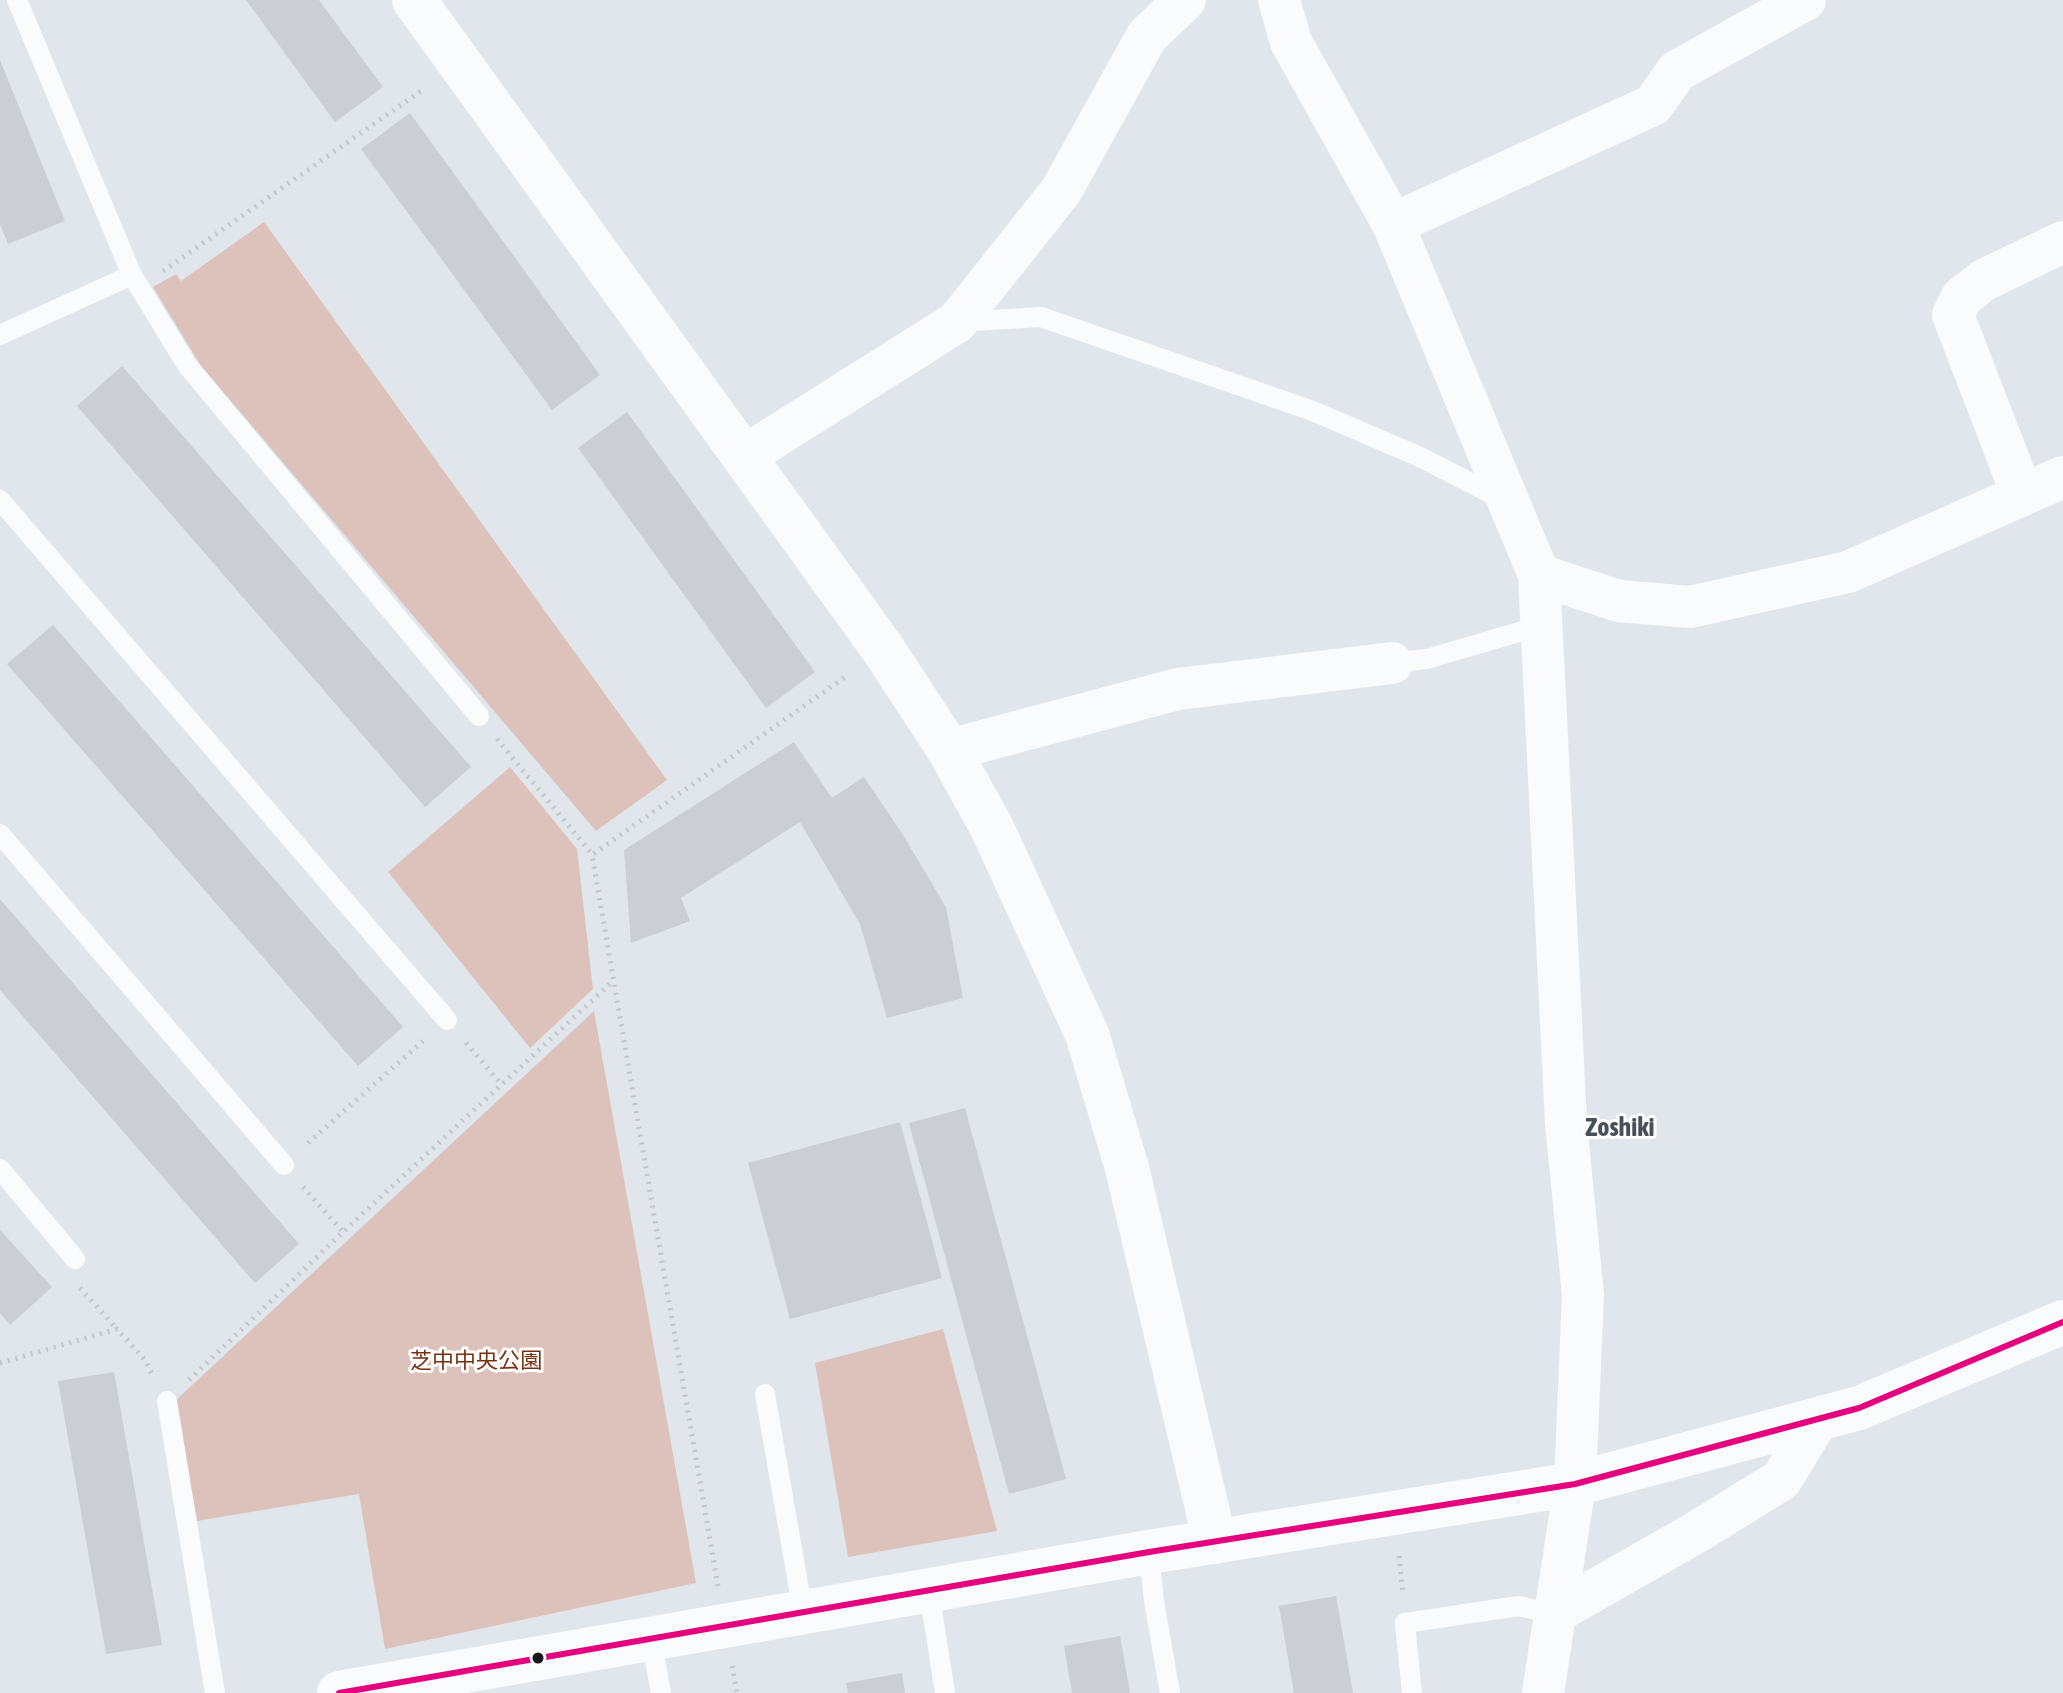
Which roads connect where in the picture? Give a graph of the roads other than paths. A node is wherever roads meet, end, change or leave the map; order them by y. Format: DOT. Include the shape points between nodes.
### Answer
graph roads {
  1 [pos="17,0"];
  2 [pos="414,0"];
  3 [pos="1185,0"];
  4 [pos="1279,0"];
  5 [pos="1805,0"];
  6 [pos="1393,224"];
  7 [pos="2063,242"];
  8 [pos="136,281"];
  9 [pos="957,322"];
  10 [pos="0,335"];
  11 [pos="743,457"];
  12 [pos="2063,477"];
  13 [pos="2022,494"];
  14 [pos="0,500"];
  15 [pos="1509,502"];
  16 [pos="1539,575"];
  17 [pos="1543,625"];
  18 [pos="1392,663"];
  19 [pos="479,716"];
  20 [pos="949,750"];
  21 [pos="0,834"];
  22 [pos="447,1020"];
  23 [pos="284,1165"];
  24 [pos="0,1169"];
  25 [pos="75,1259"];
  26 [pos="2063,1322"];
  27 [pos="765,1394"];
  28 [pos="167,1401"];
  29 [pos="1819,1418"];
  30 [pos="1575,1484"];
  31 [pos="1215,1542"];
  32 [pos="1149,1552"];
  33 [pos="929,1590"];
  34 [pos="803,1612"];
  35 [pos="1553,1614"];
  36 [pos="651,1638"];
  37 [pos="434,1685"];
  38 [pos="215,1693"];
  39 [pos="339,1693"];
  40 [pos="661,1693"];
  41 [pos="945,1693"];
  42 [pos="1170,1693"];
  43 [pos="1412,1693"];
  44 [pos="1543,1693"];
  1 -- 8 [label="lane"];
  2 -- 11 [label="street"];
  3 -- 9 [label="street" via="1147,36 1061,191"];
  4 -- 6 [label="street" via="1291,42"];
  5 -- 6 [label="street" via="1677,71 1653,105"];
  6 -- 15 [label="street"];
  7 -- 13 [label="street" via="1984,280 1962,297 1953,315"];
  8 -- 10 [label="lane"];
  8 -- 19 [label="lane" via="187,365"];
  9 -- 11 [label="street"];
  9 -- 15 [label="lane" via="1041,317 1313,411"];
  11 -- 20 [label="street" via="883,649"];
  12 -- 13 [label="street"];
  13 -- 16 [label="street" via="1848,572 1690,607 1619,601"];
  14 -- 22 [label="lane"];
  15 -- 16 [label="street"];
  16 -- 17 [label="street"];
  17 -- 18 [label="lane" via="1427,659"];
  17 -- 30 [label="street" via="1566,1123 1583,1295"];
  18 -- 20 [label="street" via="1178,689"];
  20 -- 31 [label="street" via="992,828 1087,1034 1127,1168"];
  21 -- 23 [label="lane"];
  24 -- 25 [label="lane"];
  26 -- 29 [label="street" via="1859,1408"];
  27 -- 34 [label="lane"];
  28 -- 38 [label="lane"];
  29 -- 30 [label="street"];
  29 -- 35 [label="street" via="1781,1480"];
  30 -- 31 [label="street"];
  30 -- 35 [label="street"];
  31 -- 32 [label="street"];
  32 -- 33 [label="street"];
  32 -- 42 [label="lane"];
  33 -- 34 [label="street"];
  33 -- 41 [label="lane"];
  34 -- 36 [label="street"];
  35 -- 43 [label="lane" via="1519,1606 1405,1623"];
  35 -- 44 [label="street"];
  36 -- 37 [label="street"];
  36 -- 40 [label="lane"];
  37 -- 39 [label="street"];
}
